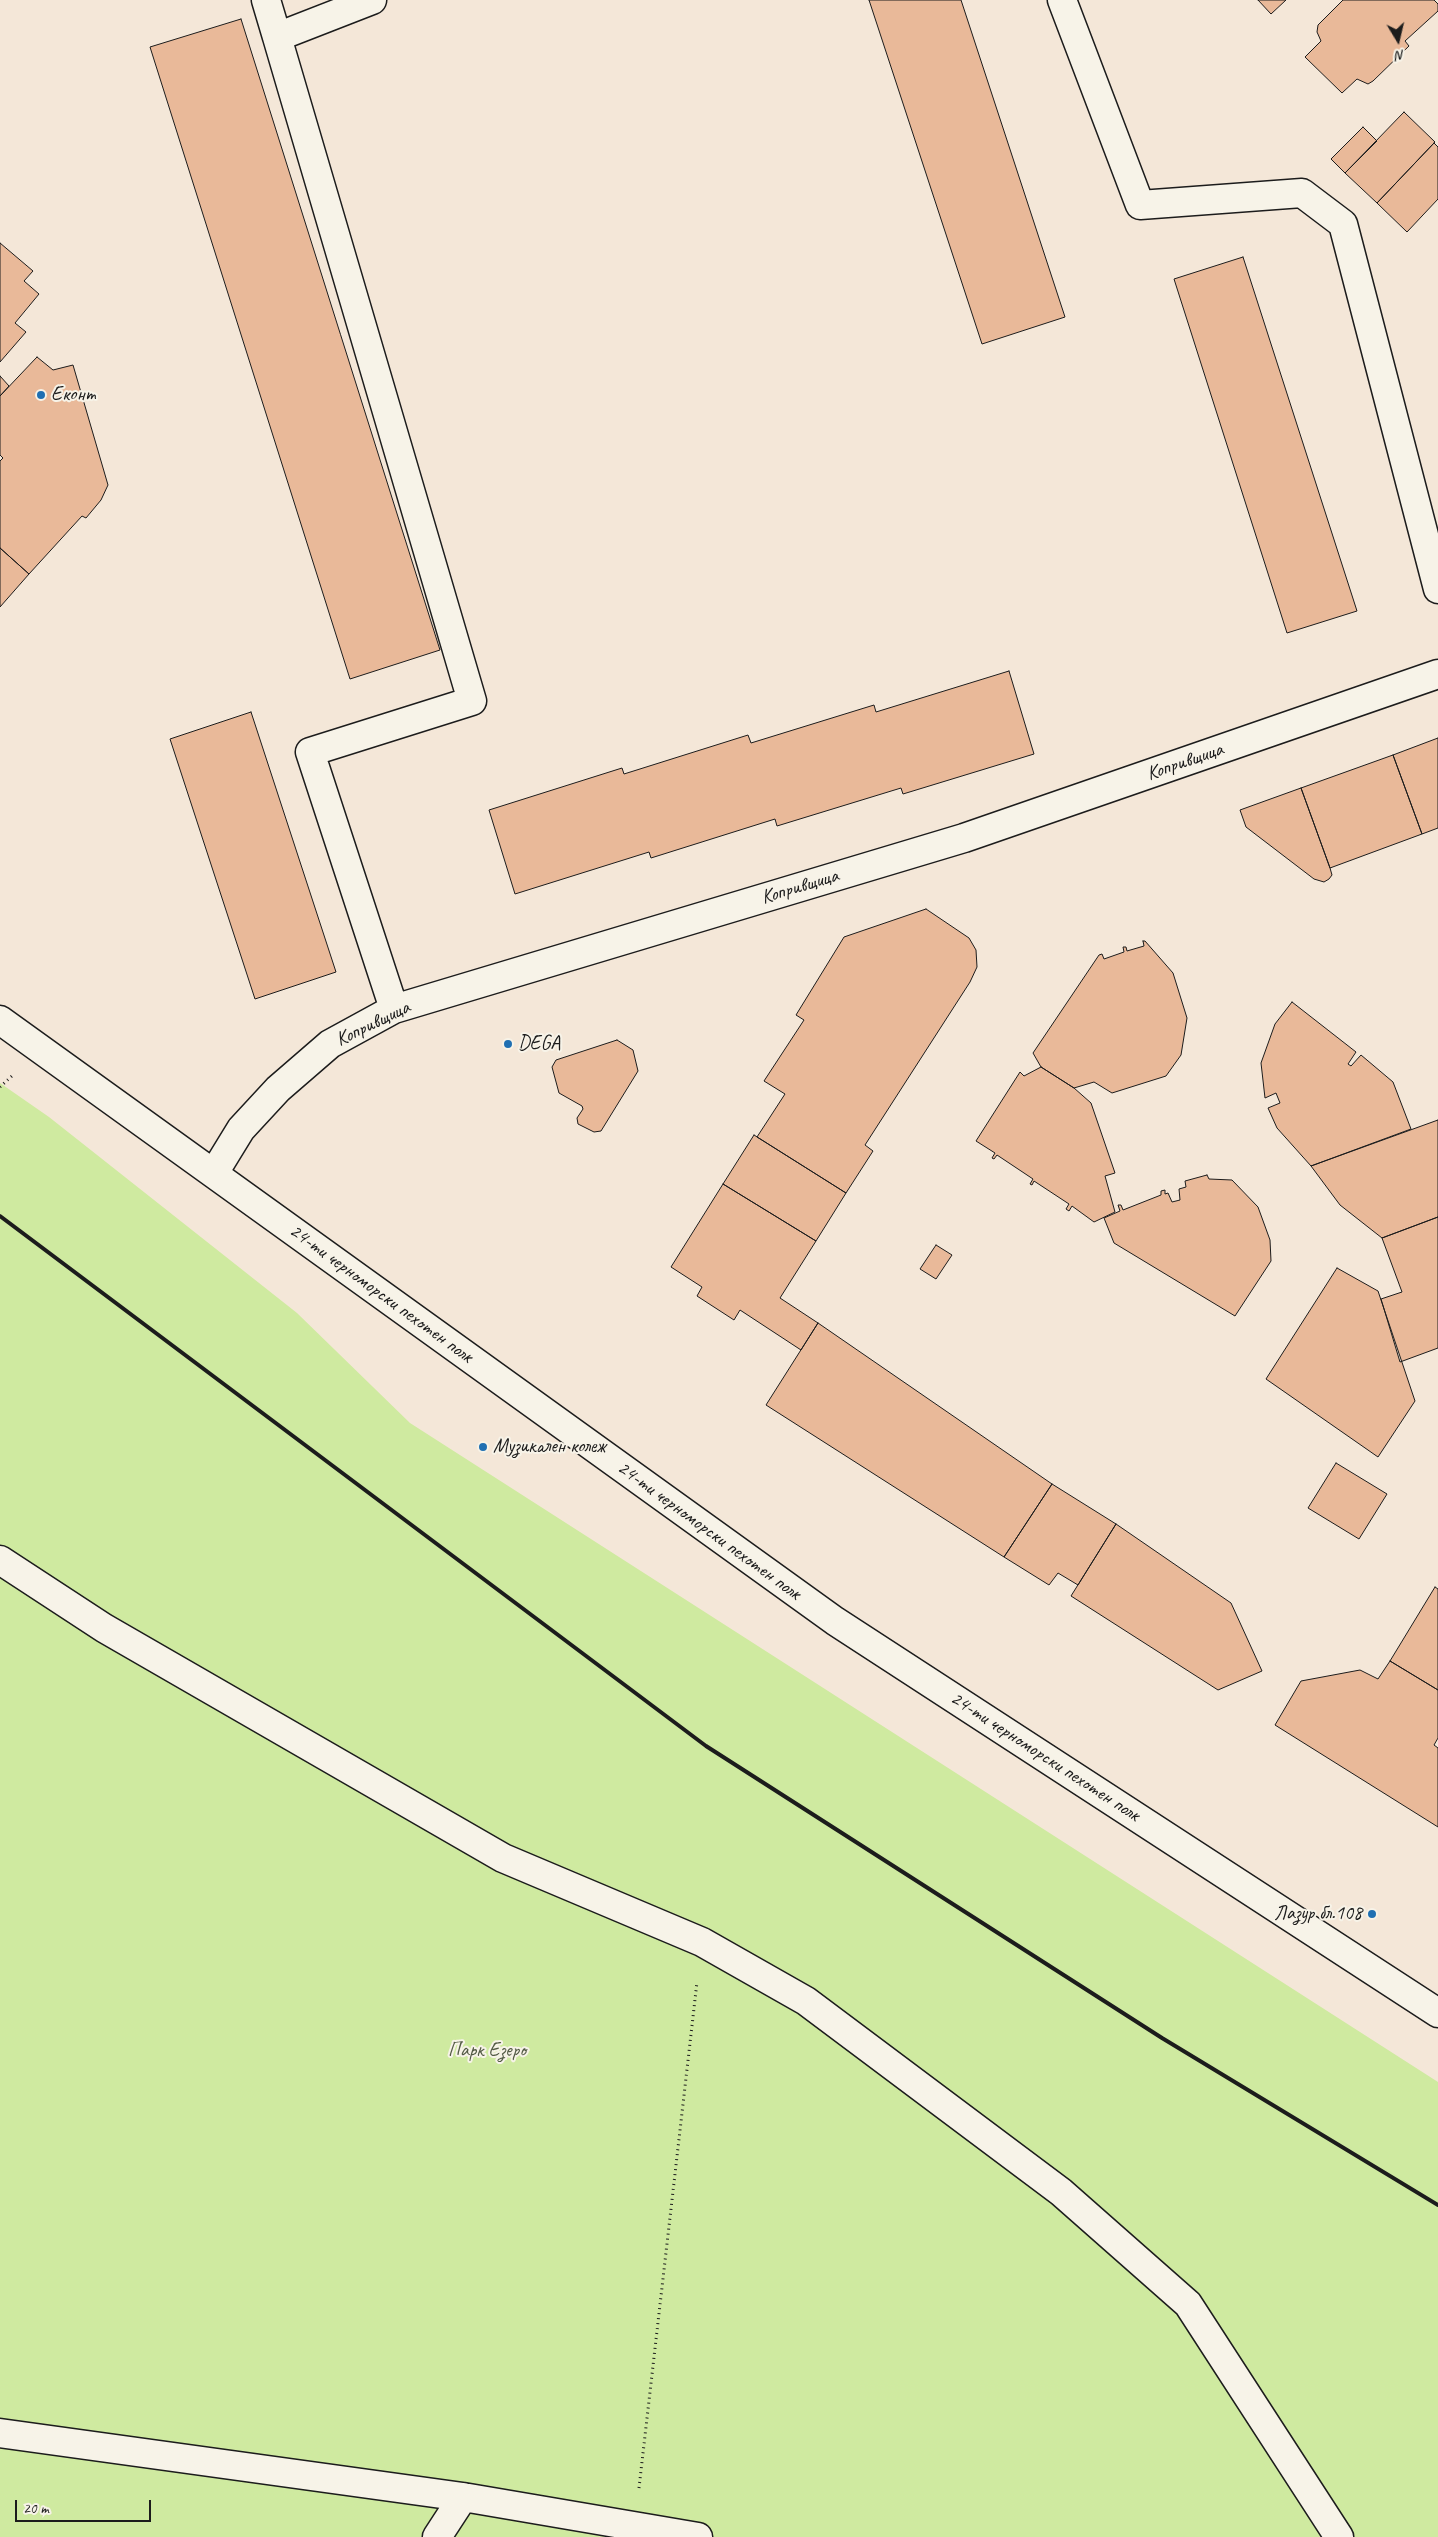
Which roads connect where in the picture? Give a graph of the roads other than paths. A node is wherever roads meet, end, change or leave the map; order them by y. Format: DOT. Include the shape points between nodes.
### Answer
graph roads {
  1 [pos="266,0"];
  2 [pos="372,0"];
  3 [pos="1062,0"];
  4 [pos="277,37"];
  5 [pos="1438,589"];
  6 [pos="1438,674"];
  7 [pos="394,1009"];
  8 [pos="0,1020"];
  9 [pos="214,1173"];
  10 [pos="0,1560"];
  11 [pos="1438,2013"];
  12 [pos="0,2433"];
  13 [pos="463,2497"];
  14 [pos="437,2537"];
  15 [pos="698,2537"];
  16 [pos="1339,2537"];
  1 -- 4 [label="street"];
  2 -- 4 [label="street"];
  3 -- 5 [label="street" via="1140,205 1302,193 1343,224"];
  4 -- 7 [label="street" via="472,701 310,752"];
  6 -- 7 [label="street, Копривщица" via="964,838"];
  7 -- 9 [label="street, Копривщица" via="330,1044 278,1090 241,1129"];
  8 -- 9 [label="street, 24-ти черноморски пехотен полк"];
  9 -- 11 [label="street, 24-ти черноморски пехотен полк" via="835,1621"];
  10 -- 16 [label="street" via="104,1628 504,1858 702,1942 806,2001 1061,2192 1188,2304"];
  12 -- 13 [label="street"];
  13 -- 14 [label="street"];
  13 -- 15 [label="street"];
}
